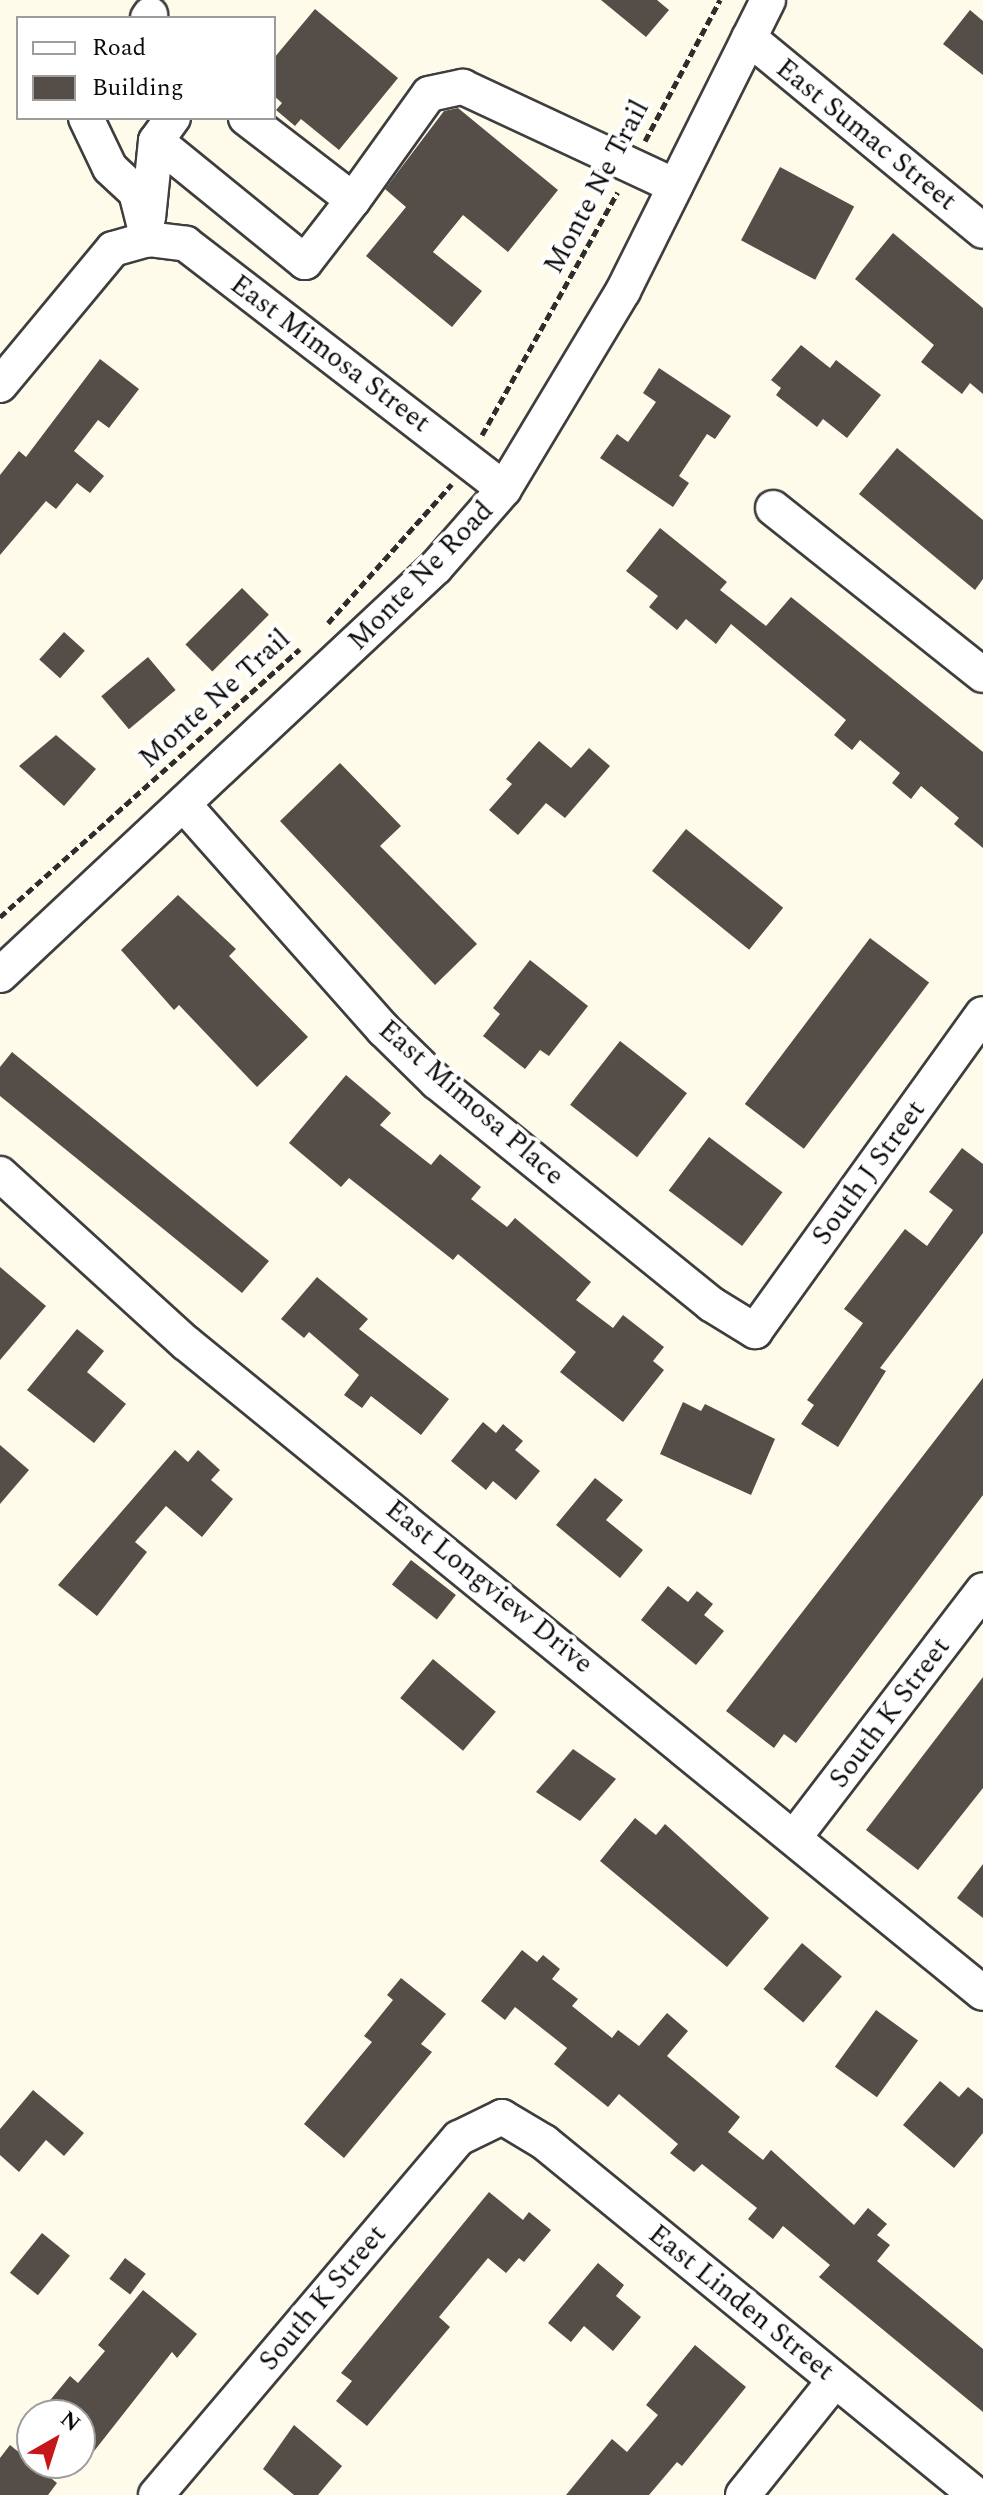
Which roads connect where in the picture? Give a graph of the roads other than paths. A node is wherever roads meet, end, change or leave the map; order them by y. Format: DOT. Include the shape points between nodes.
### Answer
graph roads {
  1 [pos="768,0"];
  2 [pos="749,38"];
  3 [pos="87,120"];
  4 [pos="249,120"];
  5 [pos="165,130"];
  6 [pos="675,186"];
  7 [pos="353,200"];
  8 [pos="983,231"];
  9 [pos="148,239"];
  10 [pos="0,385"];
  11 [pos="504,489"];
  12 [pos="773,508"];
  13 [pos="983,675"];
  14 [pos="185,806"];
  15 [pos="0,975"];
  16 [pos="983,1014"];
  17 [pos="0,1174"];
  18 [pos="755,1331"];
  19 [pos="983,1590"];
  20 [pos="796,1835"];
  21 [pos="983,1993"];
  22 [pos="502,2117"];
  23 [pos="835,2380"];
  24 [pos="156,2495"];
  25 [pos="743,2495"];
  26 [pos="976,2495"];
  1 -- 2 [label="street, Monte Ne Road"];
  2 -- 6 [label="street, Monte Ne Road"];
  2 -- 8 [label="street, East Sumac Street"];
  3 -- 9 [label="street" via="110,168 136,192"];
  4 -- 7 [label="street"];
  5 -- 7 [label="street" via="305,262"];
  5 -- 9 [label="street"];
  6 -- 7 [label="street" via="463,87 429,94"];
  6 -- 11 [label="street, Monte Ne Road" via="623,291"];
  9 -- 10 [label="street" via="113,249"];
  9 -- 11 [label="street, East Mimosa Street" via="186,244"];
  11 -- 14 [label="street, Monte Ne Road" via="445,558"];
  12 -- 13 [label="street"];
  14 -- 15 [label="street, Monte Ne Road"];
  14 -- 18 [label="street, East Mimosa Place" via="384,1030 437,1082 711,1304"];
  16 -- 18 [label="street, South J Street"];
  17 -- 20 [label="street, East Longview Drive" via="186,1343"];
  19 -- 20 [label="street, South K Street"];
  20 -- 21 [label="street, East Longview Drive"];
  22 -- 23 [label="street, East Linden Street" via="544,2142"];
  22 -- 24 [label="street, South K Street" via="459,2138"];
  23 -- 25 [label="street"];
  23 -- 26 [label="street, East Linden Street"];
}
